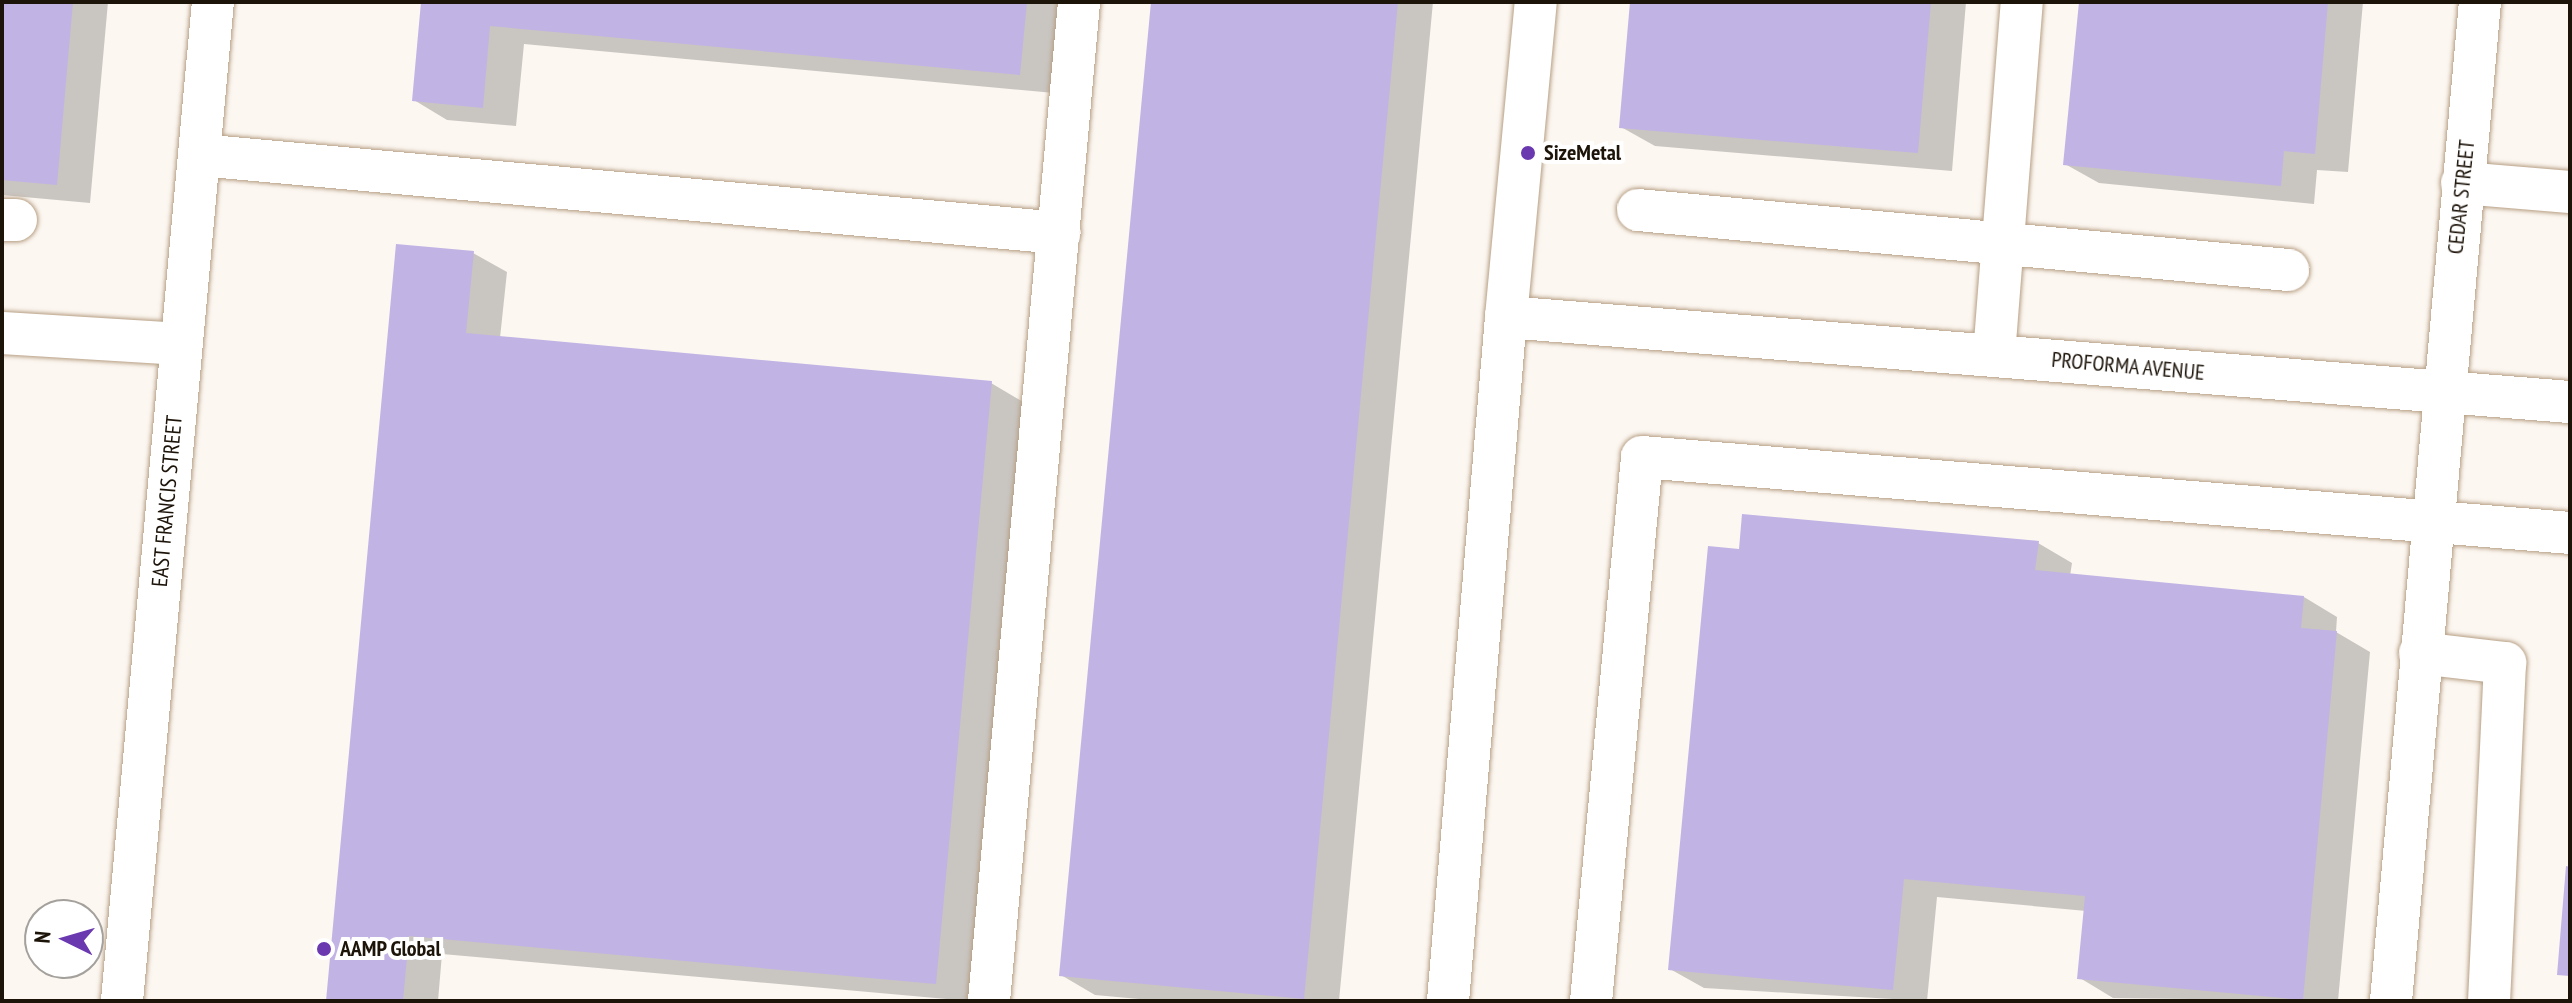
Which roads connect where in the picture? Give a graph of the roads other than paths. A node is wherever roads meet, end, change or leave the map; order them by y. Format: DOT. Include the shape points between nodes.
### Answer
graph roads {
  1 [pos="213,2"];
  2 [pos="1079,2"];
  3 [pos="1536,2"];
  4 [pos="2022,2"];
  5 [pos="2480,2"];
  6 [pos="199,155"];
  7 [pos="2462,183"];
  8 [pos="2570,192"];
  9 [pos="1638,210"];
  10 [pos="1059,233"];
  11 [pos="2002,245"];
  12 [pos="2288,270"];
  13 [pos="1506,317"];
  14 [pos="2,333"];
  15 [pos="181,344"];
  16 [pos="1994,355"];
  17 [pos="2442,391"];
  18 [pos="2570,402"];
  19 [pos="2431,520"];
  20 [pos="2570,533"];
  21 [pos="2420,653"];
  22 [pos="122,1001"];
  23 [pos="989,1001"];
  24 [pos="1448,1001"];
  25 [pos="1591,1001"];
  26 [pos="2391,1001"];
  27 [pos="2489,1001"];
  1 -- 6 [label="street, EAST FRANCIS STREET"];
  2 -- 10 [label="street"];
  3 -- 13 [label="street"];
  4 -- 11 [label="street"];
  5 -- 7 [label="street, CEDAR STREET"];
  6 -- 10 [label="street"];
  6 -- 15 [label="street, EAST FRANCIS STREET"];
  7 -- 8 [label="street"];
  7 -- 17 [label="street, CEDAR STREET"];
  9 -- 11 [label="street"];
  10 -- 23 [label="street"];
  11 -- 12 [label="street"];
  11 -- 16 [label="street"];
  13 -- 16 [label="street, PROFORMA AVENUE"];
  13 -- 24 [label="street"];
  14 -- 15 [label="street"];
  15 -- 22 [label="street, EAST FRANCIS STREET"];
  16 -- 17 [label="street, PROFORMA AVENUE"];
  17 -- 18 [label="street, PROFORMA AVENUE"];
  17 -- 19 [label="street, CEDAR STREET"];
  19 -- 20 [label="street"];
  19 -- 21 [label="street, CEDAR STREET"];
  19 -- 25 [label="street" via="1642,457"];
  21 -- 26 [label="street, CEDAR STREET"];
  21 -- 27 [label="street" via="2505,663"];
}
